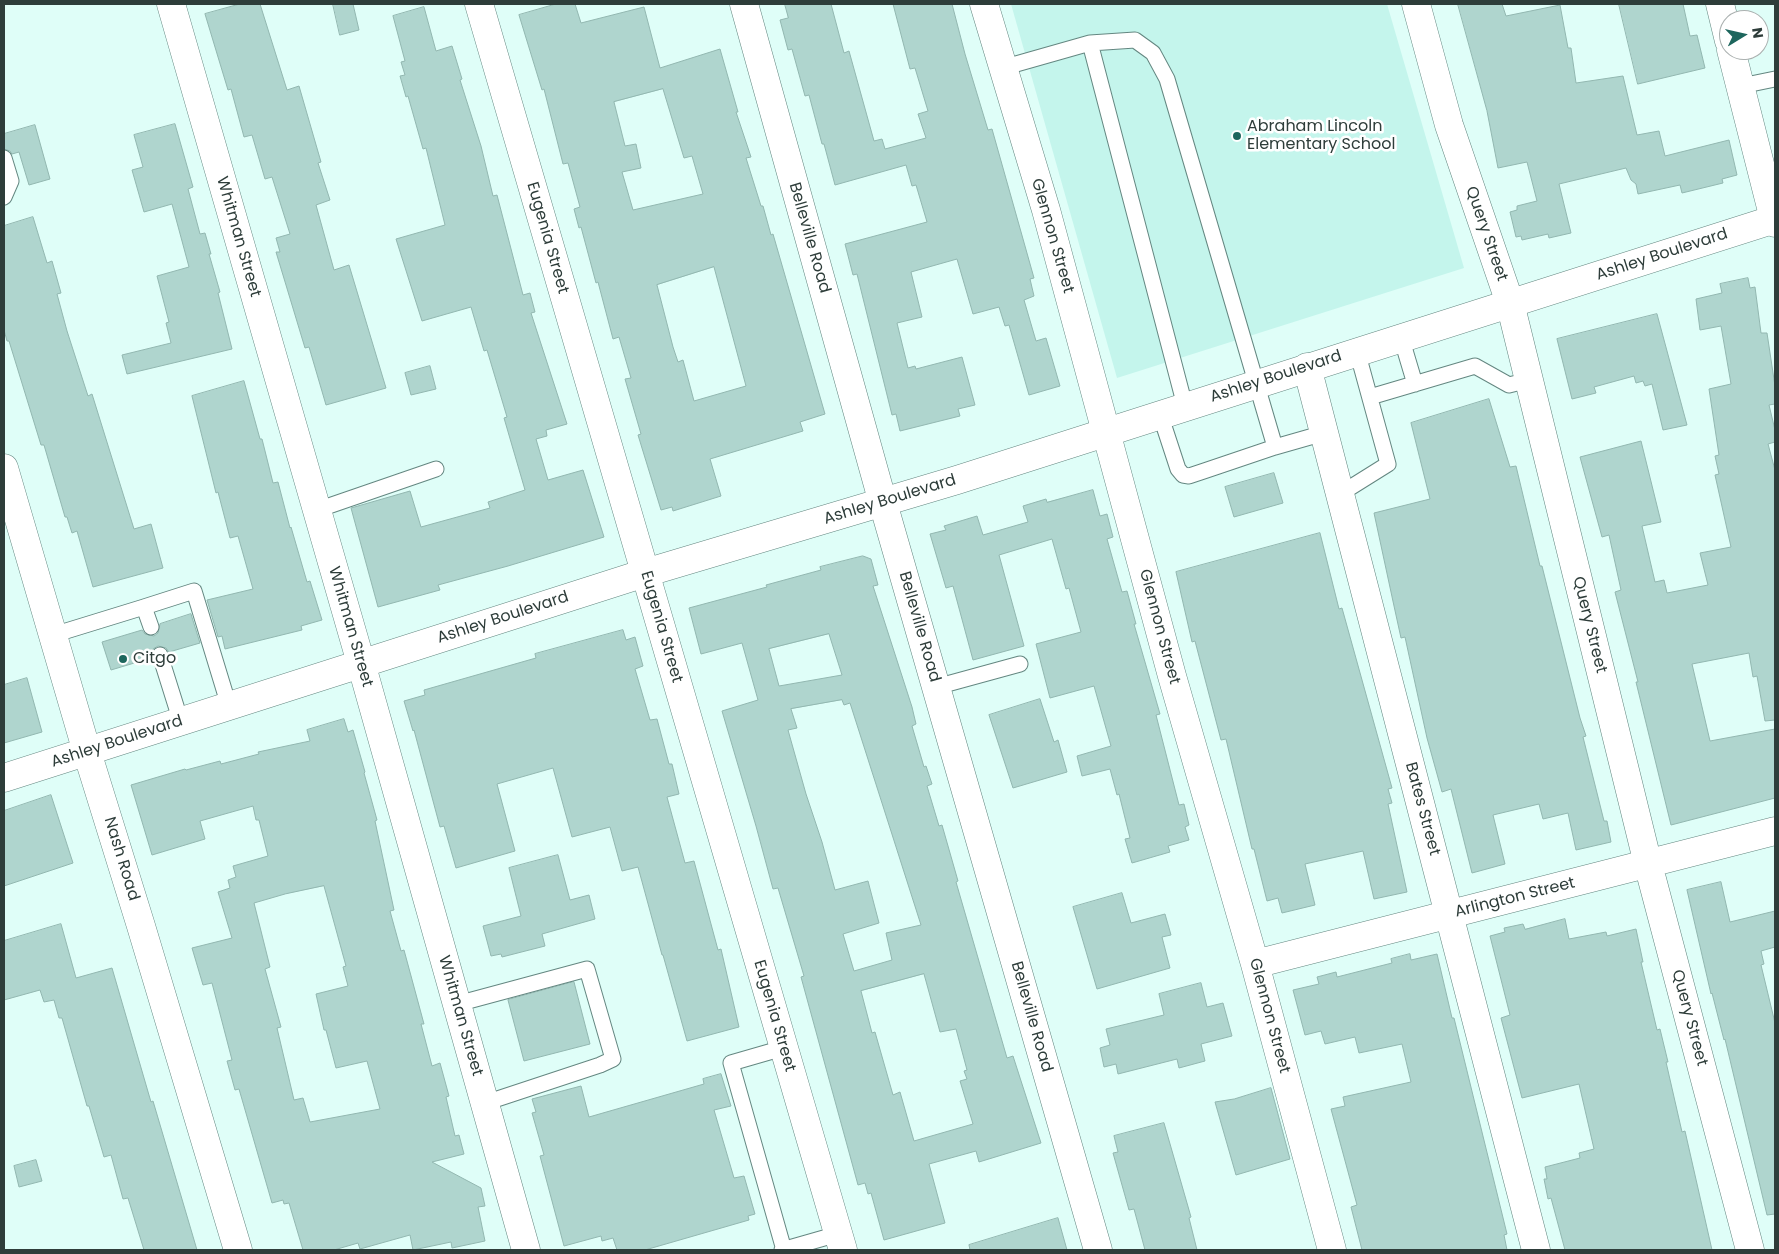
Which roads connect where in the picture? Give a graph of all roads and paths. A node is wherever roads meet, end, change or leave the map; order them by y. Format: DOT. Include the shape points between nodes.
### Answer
graph roads {
  1 [pos="171,4"];
  2 [pos="479,4"];
  3 [pos="744,4"];
  4 [pos="984,4"];
  5 [pos="1416,4"];
  6 [pos="1090,43"];
  7 [pos="1734,60"];
  8 [pos="1002,68"];
  9 [pos="1775,79"];
  10 [pos="1741,86"];
  11 [pos="4,158"];
  12 [pos="4,197"];
  13 [pos="1775,220"];
  14 [pos="1510,303"];
  15 [pos="1401,337"];
  16 [pos="1357,351"];
  17 [pos="1307,367"];
  18 [pos="1528,380"];
  19 [pos="1256,384"];
  20 [pos="1415,384"];
  21 [pos="1370,398"];
  22 [pos="1173,410"];
  23 [pos="1106,432"];
  24 [pos="1324,433"];
  25 [pos="1276,447"];
  26 [pos="4,468"];
  27 [pos="436,469"];
  28 [pos="1340,494"];
  29 [pos="884,503"];
  30 [pos="317,510"];
  31 [pos="645,573"];
  32 [pos="144,607"];
  33 [pos="151,627"];
  34 [pos="53,635"];
  35 [pos="160,655"];
  36 [pos="361,663"];
  37 [pos="1020,664"];
  38 [pos="936,688"];
  39 [pos="229,706"];
  40 [pos="181,722"];
  41 [pos="87,752"];
  42 [pos="4,778"];
  43 [pos="1775,831"];
  44 [pos="1648,864"];
  45 [pos="1449,915"];
  46 [pos="1255,964"];
  47 [pos="457,1004"];
  48 [pos="783,1048"];
  49 [pos="485,1103"];
  50 [pos="840,1242"];
  51 [pos="238,1250"];
  52 [pos="526,1250"];
  53 [pos="783,1250"];
  54 [pos="1098,1250"];
  55 [pos="1332,1250"];
  56 [pos="1536,1250"];
  57 [pos="1750,1250"];
  1 -- 30 [label="street, Whitman Street"];
  2 -- 31 [label="street, Eugenia Street"];
  3 -- 29 [label="street, Belleville Road"];
  4 -- 8 [label="street, Glennon Street"];
  5 -- 14 [label="street, Query Street" via="1449,125"];
  6 -- 8 [label="lane"];
  6 -- 19 [label="lane" via="1135,40 1153,53 1167,79"];
  6 -- 22 [label="lane"];
  7 -- 10 [label="street"];
  8 -- 23 [label="street, Glennon Street" via="1046,210"];
  9 -- 10 [label="lane"];
  10 -- 13 [label="street"];
  11 -- 12 [label="lane" via="11,181"];
  13 -- 14 [label="street, Ashley Boulevard"];
  14 -- 15 [label="street, Ashley Boulevard"];
  14 -- 18 [label="street, Query Street"];
  15 -- 16 [label="street, Ashley Boulevard"];
  15 -- 20 [label="lane"];
  16 -- 17 [label="street, Ashley Boulevard"];
  16 -- 21 [label="lane"];
  17 -- 19 [label="street, Ashley Boulevard"];
  17 -- 24 [label="street, Bates Street"];
  18 -- 20 [label="lane" via="1509,386 1475,366"];
  18 -- 44 [label="street, Query Street"];
  19 -- 22 [label="street, Ashley Boulevard"];
  19 -- 25 [label="lane"];
  20 -- 21 [label="lane"];
  21 -- 28 [label="lane" via="1388,464"];
  22 -- 23 [label="street, Ashley Boulevard"];
  22 -- 25 [label="lane" via="1178,469 1183,475 1189,476"];
  23 -- 29 [label="street, Ashley Boulevard"];
  23 -- 46 [label="street, Glennon Street"];
  24 -- 25 [label="lane"];
  24 -- 28 [label="street, Bates Street"];
  26 -- 34 [label="street, Nash Road"];
  27 -- 30 [label="lane"];
  28 -- 45 [label="street, Bates Street"];
  29 -- 31 [label="street, Ashley Boulevard"];
  29 -- 38 [label="street, Belleville Road"];
  30 -- 36 [label="street, Whitman Street"];
  31 -- 36 [label="street, Ashley Boulevard"];
  31 -- 48 [label="street, Eugenia Street"];
  32 -- 33 [label="lane"];
  32 -- 34 [label="lane"];
  32 -- 39 [label="lane" via="194,591"];
  34 -- 41 [label="street, Nash Road"];
  35 -- 40 [label="lane"];
  36 -- 39 [label="street, Ashley Boulevard"];
  36 -- 47 [label="street, Whitman Street"];
  37 -- 38 [label="lane"];
  38 -- 54 [label="street, Belleville Road"];
  39 -- 40 [label="street, Ashley Boulevard"];
  40 -- 41 [label="street, Ashley Boulevard"];
  41 -- 42 [label="street, Ashley Boulevard"];
  41 -- 51 [label="street, Nash Road"];
  43 -- 44 [label="street, Arlington Street"];
  44 -- 45 [label="street, Arlington Street"];
  44 -- 57 [label="street, Query Street"];
  45 -- 46 [label="street, Arlington Street"];
  45 -- 56 [label="street, Bates Street"];
  46 -- 55 [label="street, Glennon Street"];
  47 -- 49 [label="street, Whitman Street"];
  47 -- 49 [label="lane" via="587,969 613,1059"];
  48 -- 50 [label="street, Eugenia Street"];
  48 -- 53 [label="lane" via="731,1063"];
  49 -- 52 [label="street, Whitman Street"];
  50 -- 53 [label="lane"];
}
